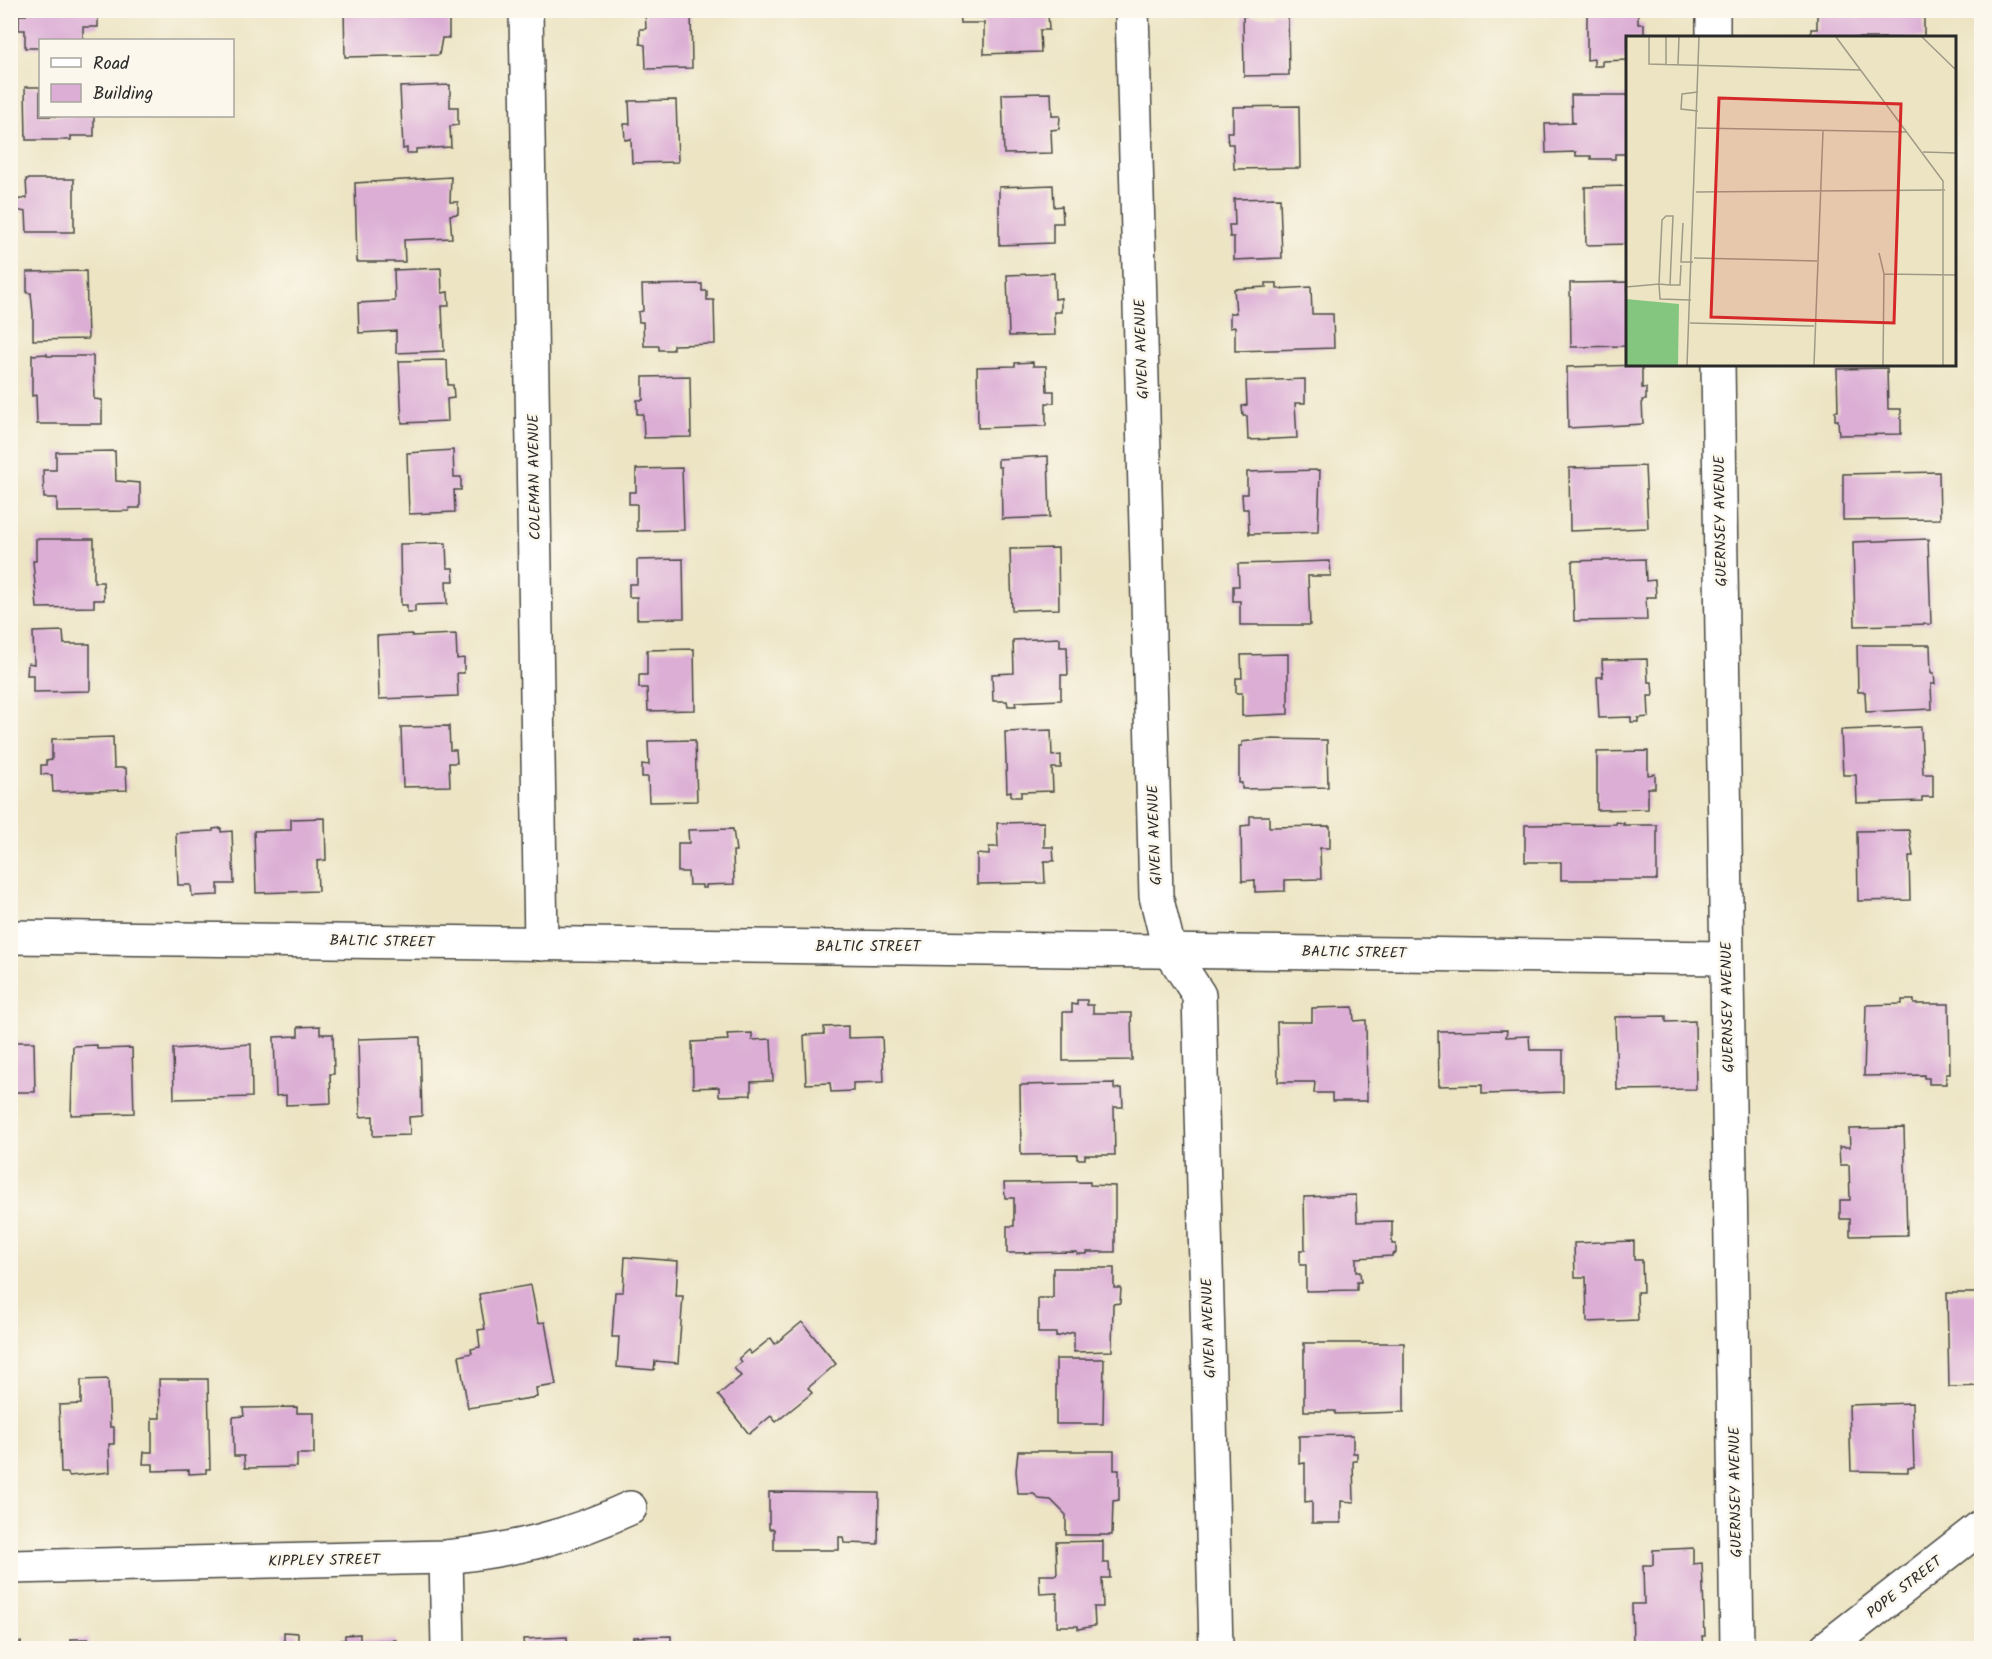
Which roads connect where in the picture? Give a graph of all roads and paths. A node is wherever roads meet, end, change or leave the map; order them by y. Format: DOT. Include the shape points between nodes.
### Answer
graph roads {
  1 [pos="526,10"];
  2 [pos="1132,10"];
  3 [pos="1713,10"];
  4 [pos="1713,36"];
  5 [pos="1718,366"];
  6 [pos="10,937"];
  7 [pos="541,944"];
  8 [pos="1169,949"];
  9 [pos="1726,958"];
  10 [pos="630,1508"];
  11 [pos="1982,1526"];
  12 [pos="446,1557"];
  13 [pos="10,1567"];
  14 [pos="448,1648"];
  15 [pos="1216,1648"];
  16 [pos="1737,1648"];
  17 [pos="1826,1648"];
  1 -- 7 [label="street, COLEMAN AVENUE"];
  2 -- 8 [label="street, GIVEN AVENUE" via="1156,896"];
  3 -- 4 [label="street"];
  5 -- 9 [label="street, GUERNSEY AVENUE"];
  6 -- 7 [label="street, BALTIC STREET"];
  7 -- 8 [label="street, BALTIC STREET"];
  8 -- 9 [label="street, BALTIC STREET"];
  8 -- 15 [label="street, GIVEN AVENUE" via="1199,995"];
  9 -- 16 [label="street, GUERNSEY AVENUE"];
  10 -- 12 [label="street, KIPPLEY STREET" via="543,1542"];
  11 -- 17 [label="street, POPE STREET"];
  12 -- 13 [label="street, KIPPLEY STREET"];
  12 -- 14 [label="street"];
}
